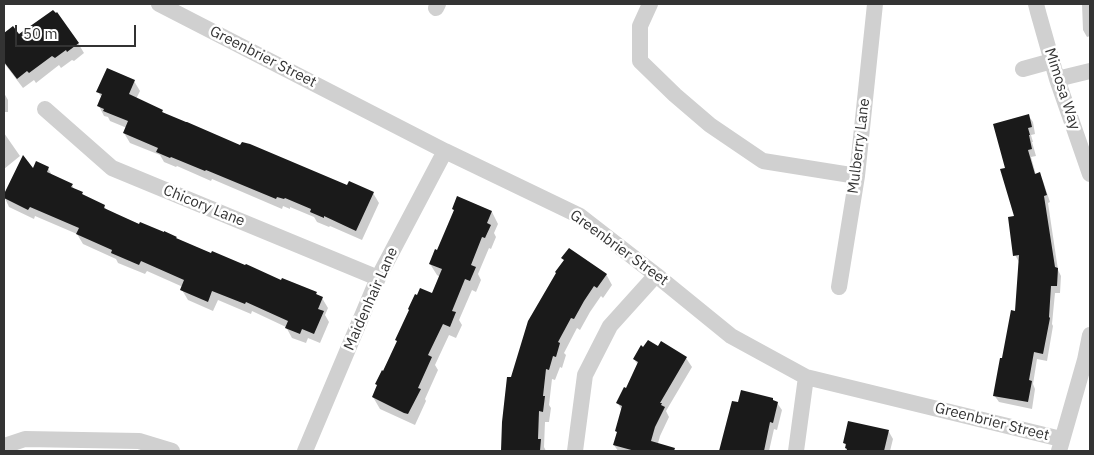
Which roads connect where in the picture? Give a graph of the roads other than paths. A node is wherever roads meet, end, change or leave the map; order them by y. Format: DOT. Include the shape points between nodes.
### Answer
graph roads {
  1 [pos="160,4"];
  2 [pos="650,4"];
  3 [pos="875,4"];
  4 [pos="1036,4"];
  5 [pos="1052,61"];
  6 [pos="1023,69"];
  7 [pos="1090,71"];
  8 [pos="1057,79"];
  9 [pos="45,109"];
  10 [pos="445,152"];
  11 [pos="1090,174"];
  12 [pos="857,176"];
  13 [pos="656,275"];
  14 [pos="378,278"];
  15 [pos="839,287"];
  16 [pos="1090,335"];
  17 [pos="806,377"];
  18 [pos="1060,445"];
  19 [pos="4,446"];
  20 [pos="172,451"];
  21 [pos="305,451"];
  22 [pos="575,451"];
  23 [pos="796,451"];
  1 -- 10 [label="street, Greenbrier Street"];
  2 -- 12 [label="street" via="640,26 640,60 710,125 763,161"];
  3 -- 12 [label="street, Mulberry Lane"];
  4 -- 5 [label="street, Mimosa Way"];
  5 -- 6 [label="street"];
  5 -- 8 [label="street, Mimosa Way"];
  7 -- 8 [label="street"];
  8 -- 11 [label="street, Mimosa Way"];
  9 -- 14 [label="street, Chicory Lane" via="112,168"];
  10 -- 13 [label="street, Greenbrier Street" via="580,216"];
  10 -- 14 [label="street, Maidenhair Lane"];
  12 -- 15 [label="street, Mulberry Lane"];
  13 -- 17 [label="street, Greenbrier Street" via="731,336"];
  13 -- 22 [label="street" via="610,326 584,375"];
  14 -- 21 [label="street, Maidenhair Lane"];
  16 -- 18 [label="street"];
  17 -- 18 [label="street, Greenbrier Street"];
  17 -- 23 [label="street"];
  19 -- 20 [label="street" via="25,439 139,441"];
}
